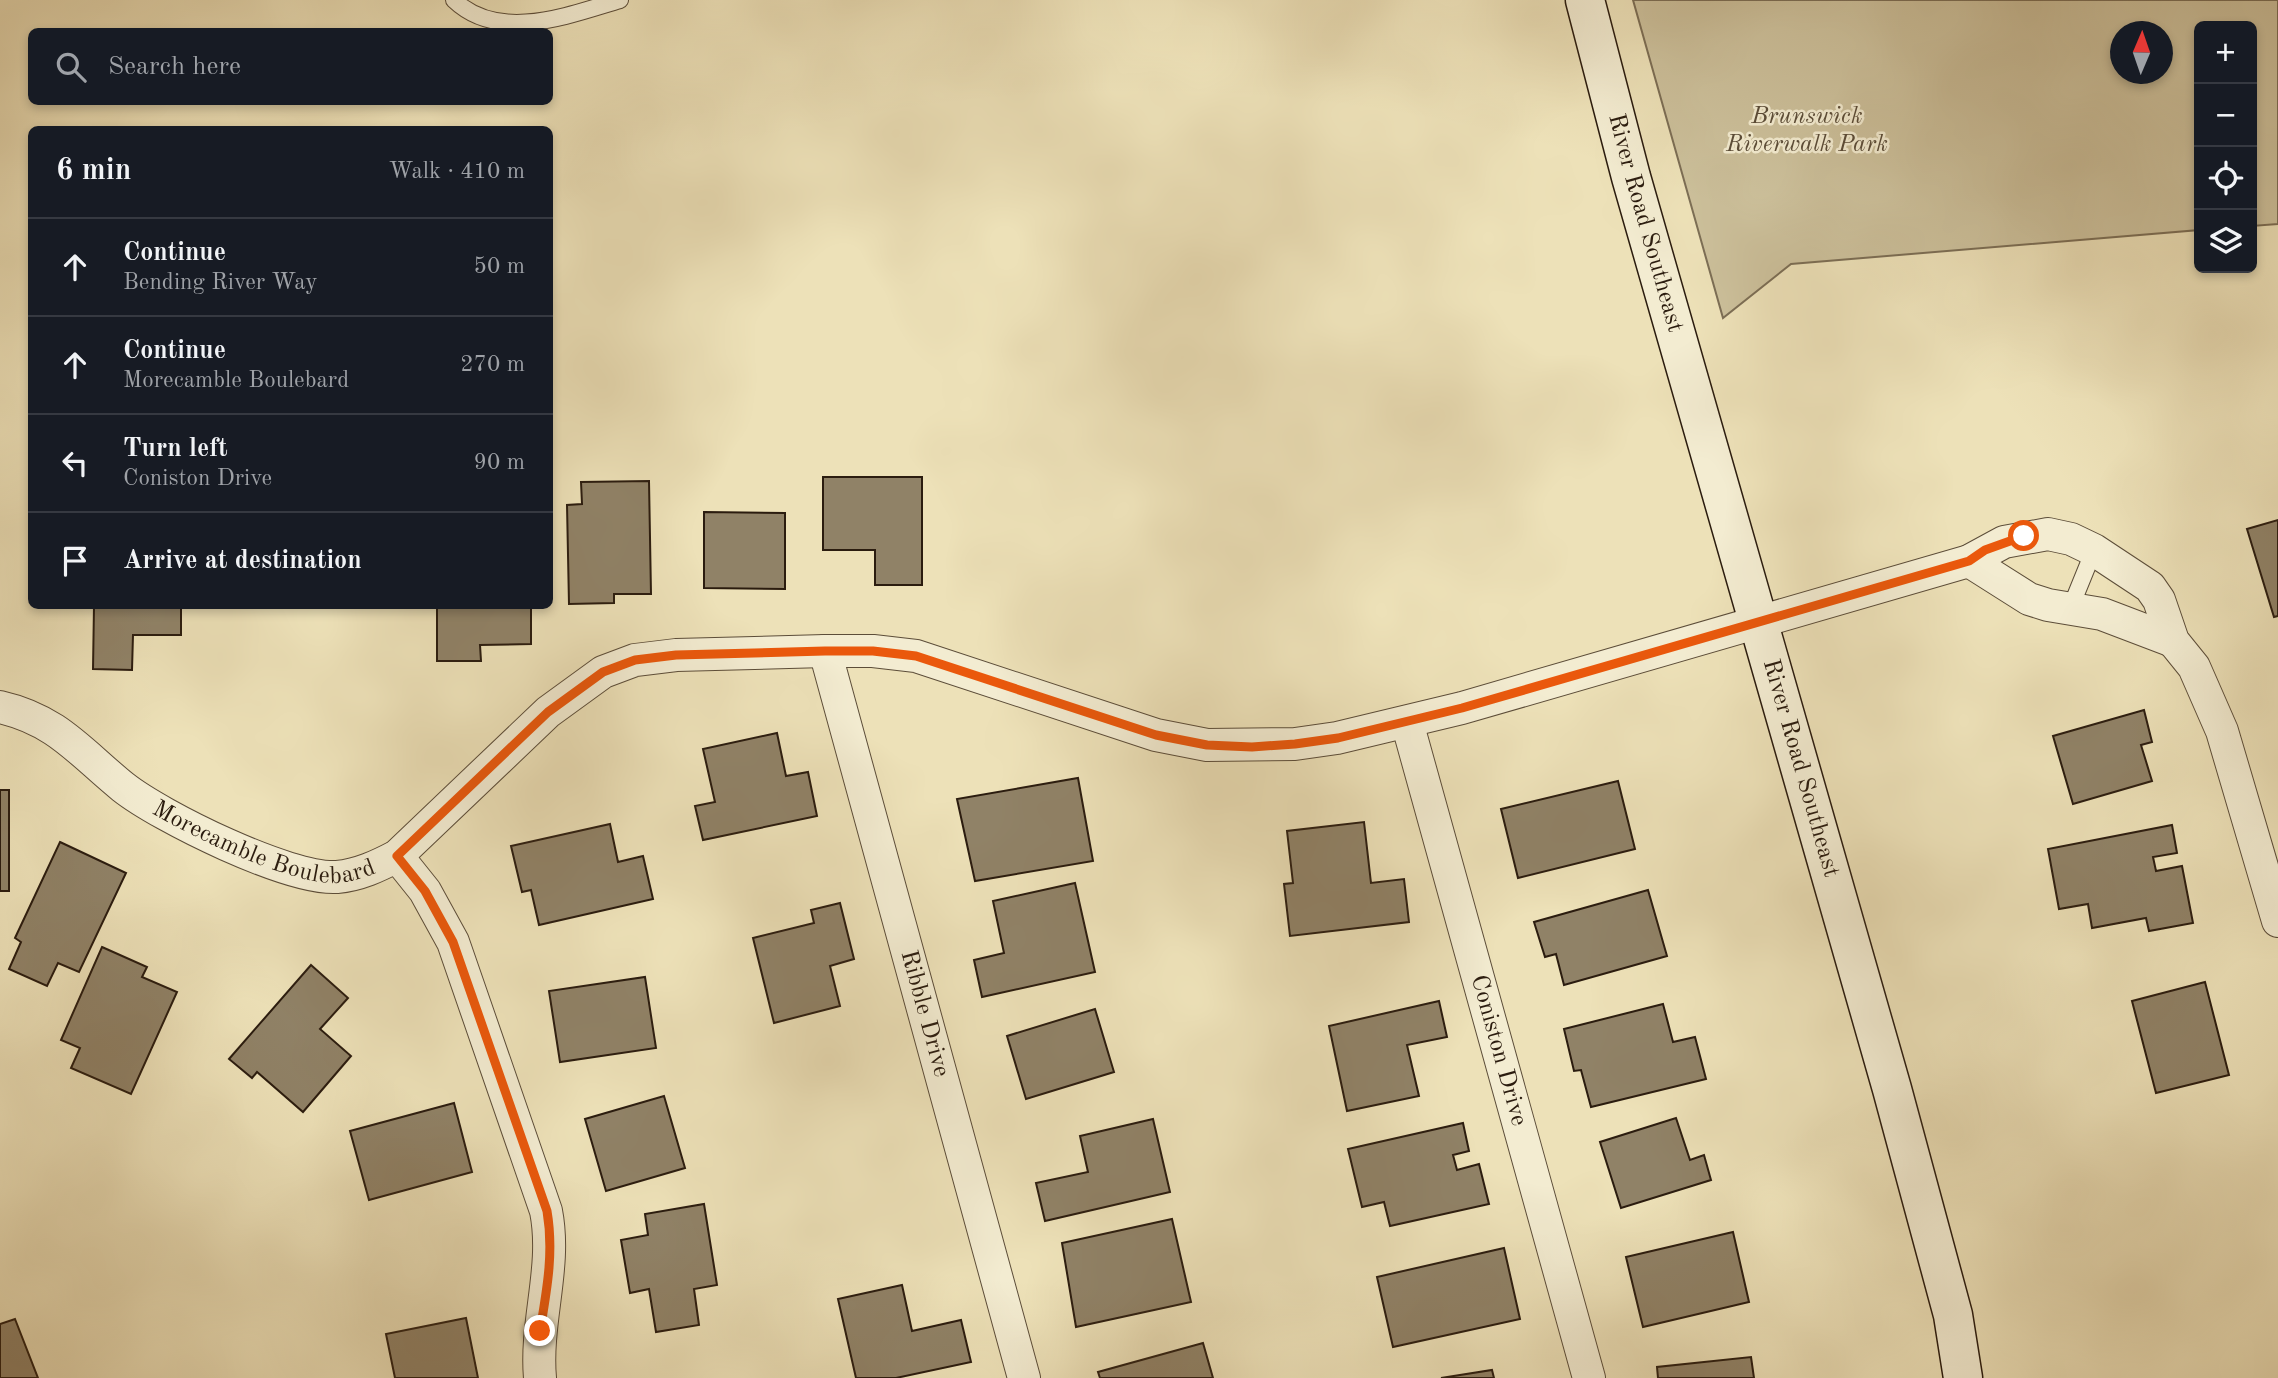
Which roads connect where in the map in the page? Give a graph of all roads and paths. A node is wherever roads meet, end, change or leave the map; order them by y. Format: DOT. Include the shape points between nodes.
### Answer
graph roads {
  1 [pos="454,0"];
  2 [pos="620,0"];
  3 [pos="1585,0"];
  4 [pos="2094,550"];
  5 [pos="1969,561"];
  6 [pos="2070,609"];
  7 [pos="1759,622"];
  8 [pos="2172,641"];
  9 [pos="825,651"];
  10 [pos="0,707"];
  11 [pos="1407,722"];
  12 [pos="397,856"];
  13 [pos="2278,921"];
  14 [pos="540,1378"];
  15 [pos="1024,1378"];
  16 [pos="1589,1378"];
  17 [pos="1963,1378"];
  1 -- 2 [label="lane" via="466,11 499,22 547,21"];
  3 -- 7 [label="main road, River Road Southeast" via="1634,190"];
  4 -- 5 [label="street, Morecamble Boulebard" via="2049,534 2004,542"];
  4 -- 6 [label="lane"];
  4 -- 8 [label="street, Morecamble Boulebard" via="2150,587"];
  5 -- 6 [label="street" via="2029,598"];
  5 -- 7 [label="street, Morecamble Boulebard"];
  6 -- 8 [label="street" via="2102,614"];
  7 -- 11 [label="street, Morecamble Boulebard"];
  7 -- 17 [label="main road, River Road Southeast" via="1953,1315"];
  8 -- 13 [label="street" via="2194,667 2222,731"];
  9 -- 11 [label="street, Morecamble Boulebard" via="916,656 1109,722 1207,745 1295,744"];
  9 -- 12 [label="street, Morecamble Boulebard" via="676,655 635,660 603,672 548,712"];
  9 -- 15 [label="street, Ribble Drive"];
  10 -- 12 [label="street, Morecamble Boulebard" via="25,712 54,727 123,787 156,809 267,861 307,874 336,877 368,871"];
  11 -- 16 [label="street, Coniston Drive"];
  12 -- 14 [label="street" via="425,891 453,942 547,1211 551,1266 540,1331"];
}
